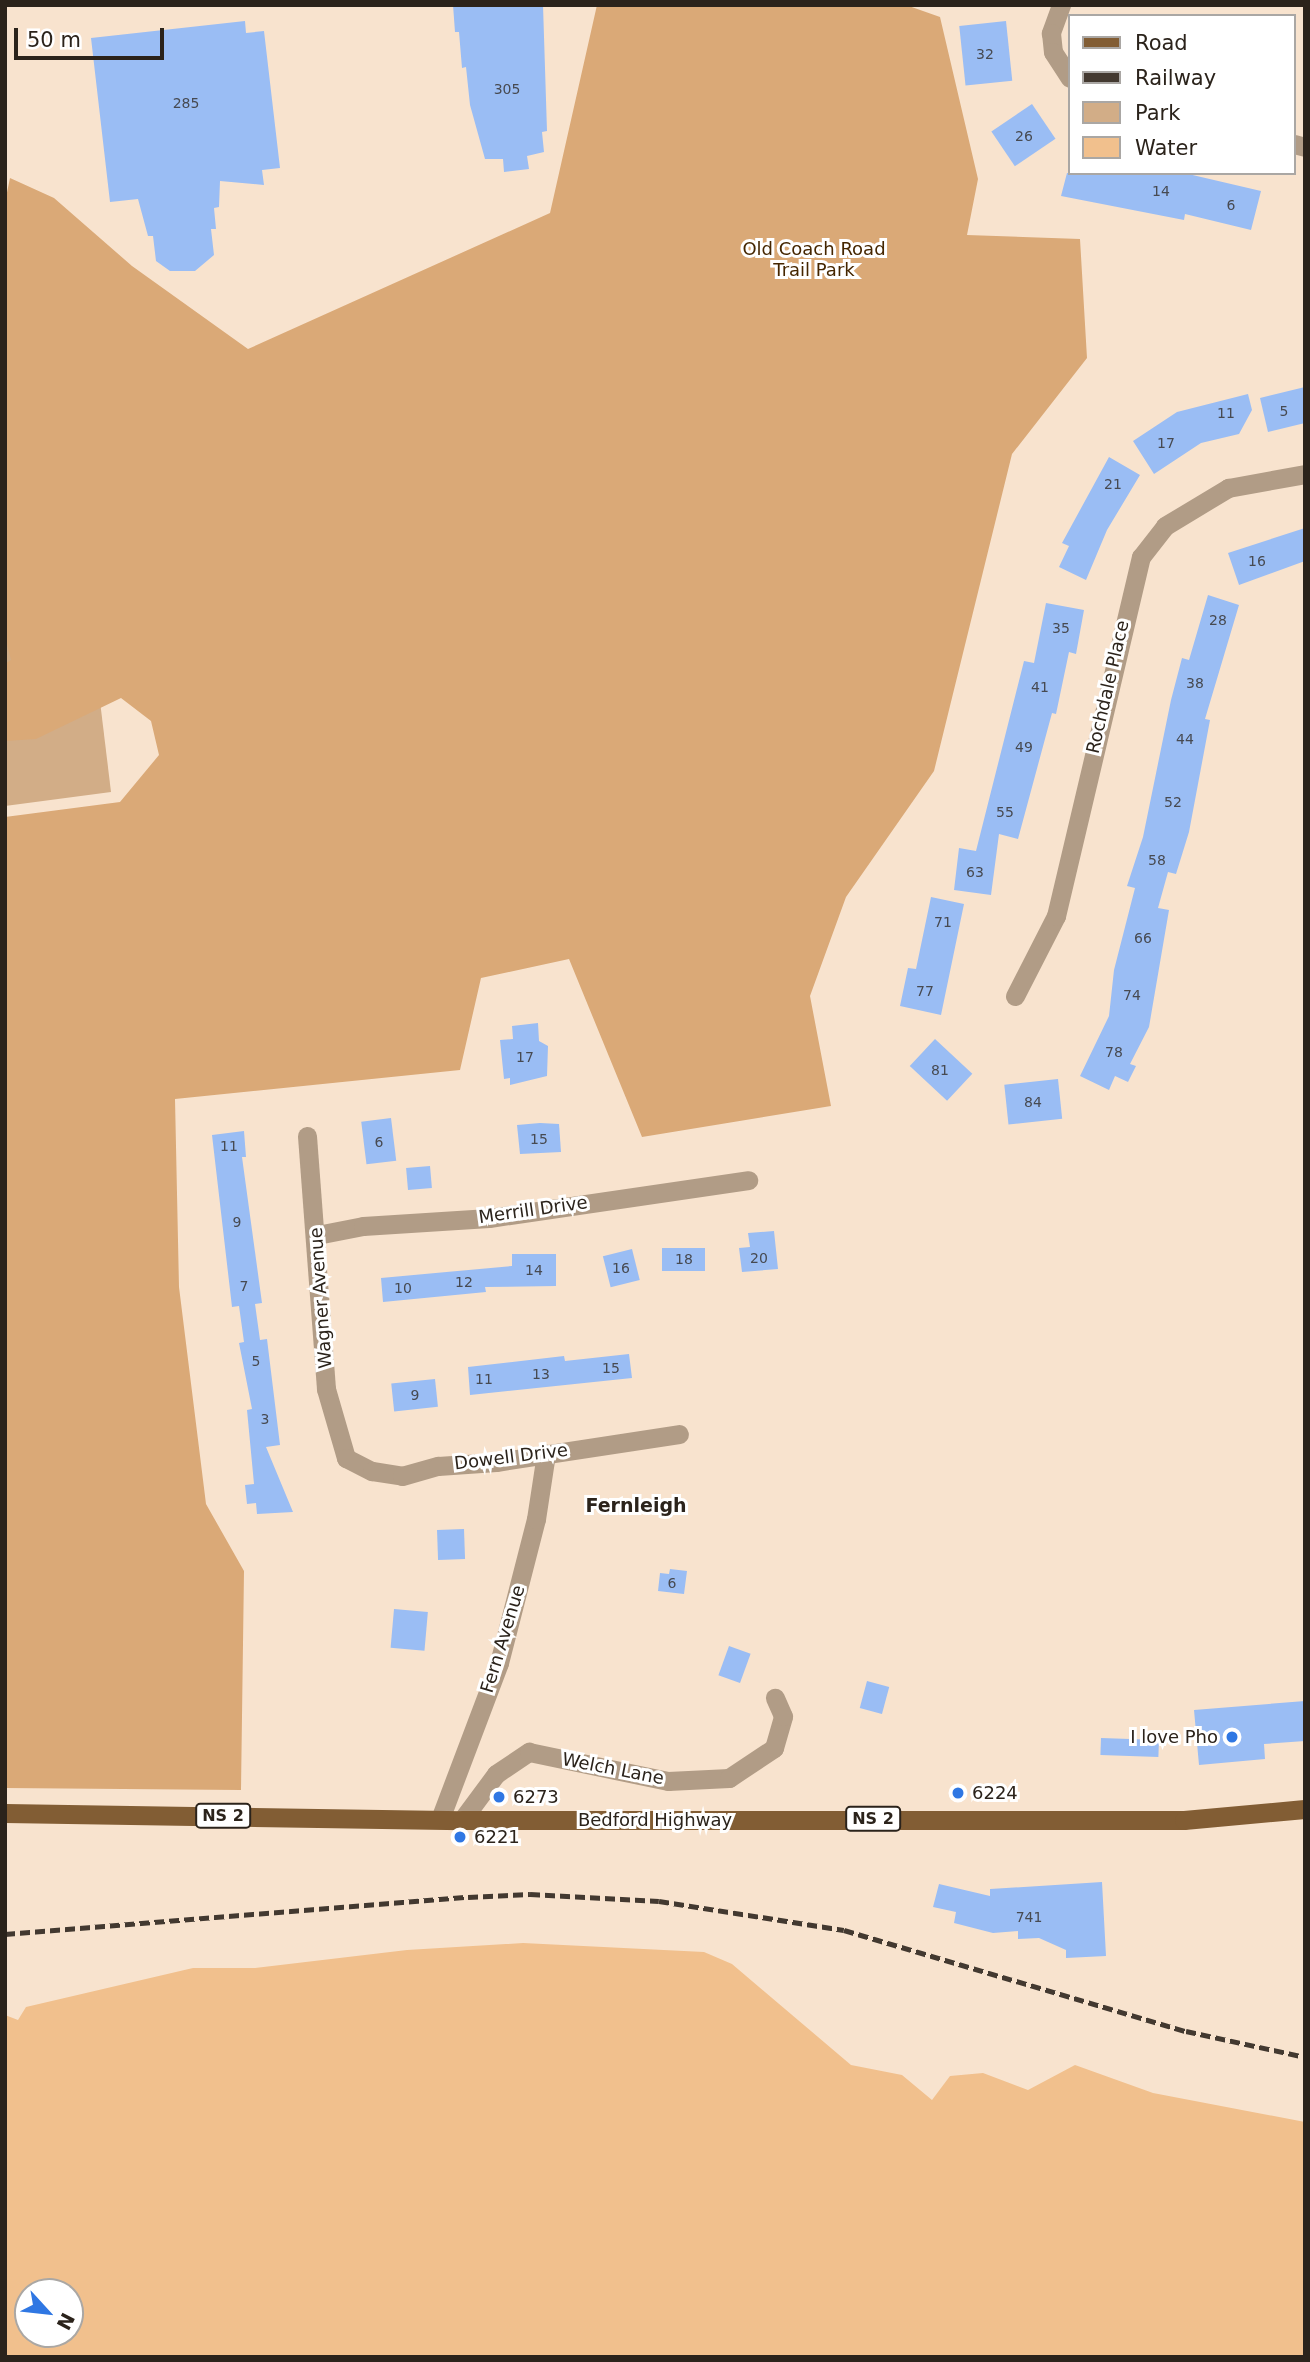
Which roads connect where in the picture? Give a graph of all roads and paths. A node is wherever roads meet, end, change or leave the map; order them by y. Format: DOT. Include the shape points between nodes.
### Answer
graph roads {
  1 [pos="1060,5"];
  2 [pos="1068,75"];
  3 [pos="1305,474"];
  4 [pos="1015,996"];
  5 [pos="307,1136"];
  6 [pos="748,1180"];
  7 [pos="317,1235"];
  8 [pos="679,1434"];
  9 [pos="546,1454"];
  10 [pos="346,1458"];
  11 [pos="775,1698"];
  12 [pos="1305,1809"];
  13 [pos="5,1813"];
  14 [pos="440,1819"];
  15 [pos="462,1820"];
  1 -- 2 [label="street" via="1051,33 1053,52"];
  3 -- 4 [label="street, Rochdale Place" via="1228,488 1165,526 1141,557 1056,916"];
  5 -- 7 [label="street, Wagner Avenue"];
  6 -- 7 [label="street, Merrill Drive" via="489,1218 363,1226"];
  7 -- 10 [label="street, Wagner Avenue" via="326,1389"];
  8 -- 9 [label="street, Dowell Drive"];
  9 -- 10 [label="street, Dowell Drive" via="438,1466 402,1476 372,1471"];
  9 -- 14 [label="street, Fern Avenue" via="536,1519 499,1663"];
  11 -- 15 [label="street, Welch Lane" via="783,1716 774,1748 729,1778 668,1781 529,1752 495,1774"];
  12 -- 15 [label="main road, Bedford Highway / NS 2" via="1184,1820"];
  13 -- 14 [label="main road, Bedford Highway / NS 2"];
  14 -- 15 [label="main road, Bedford Highway / NS 2"];
}
